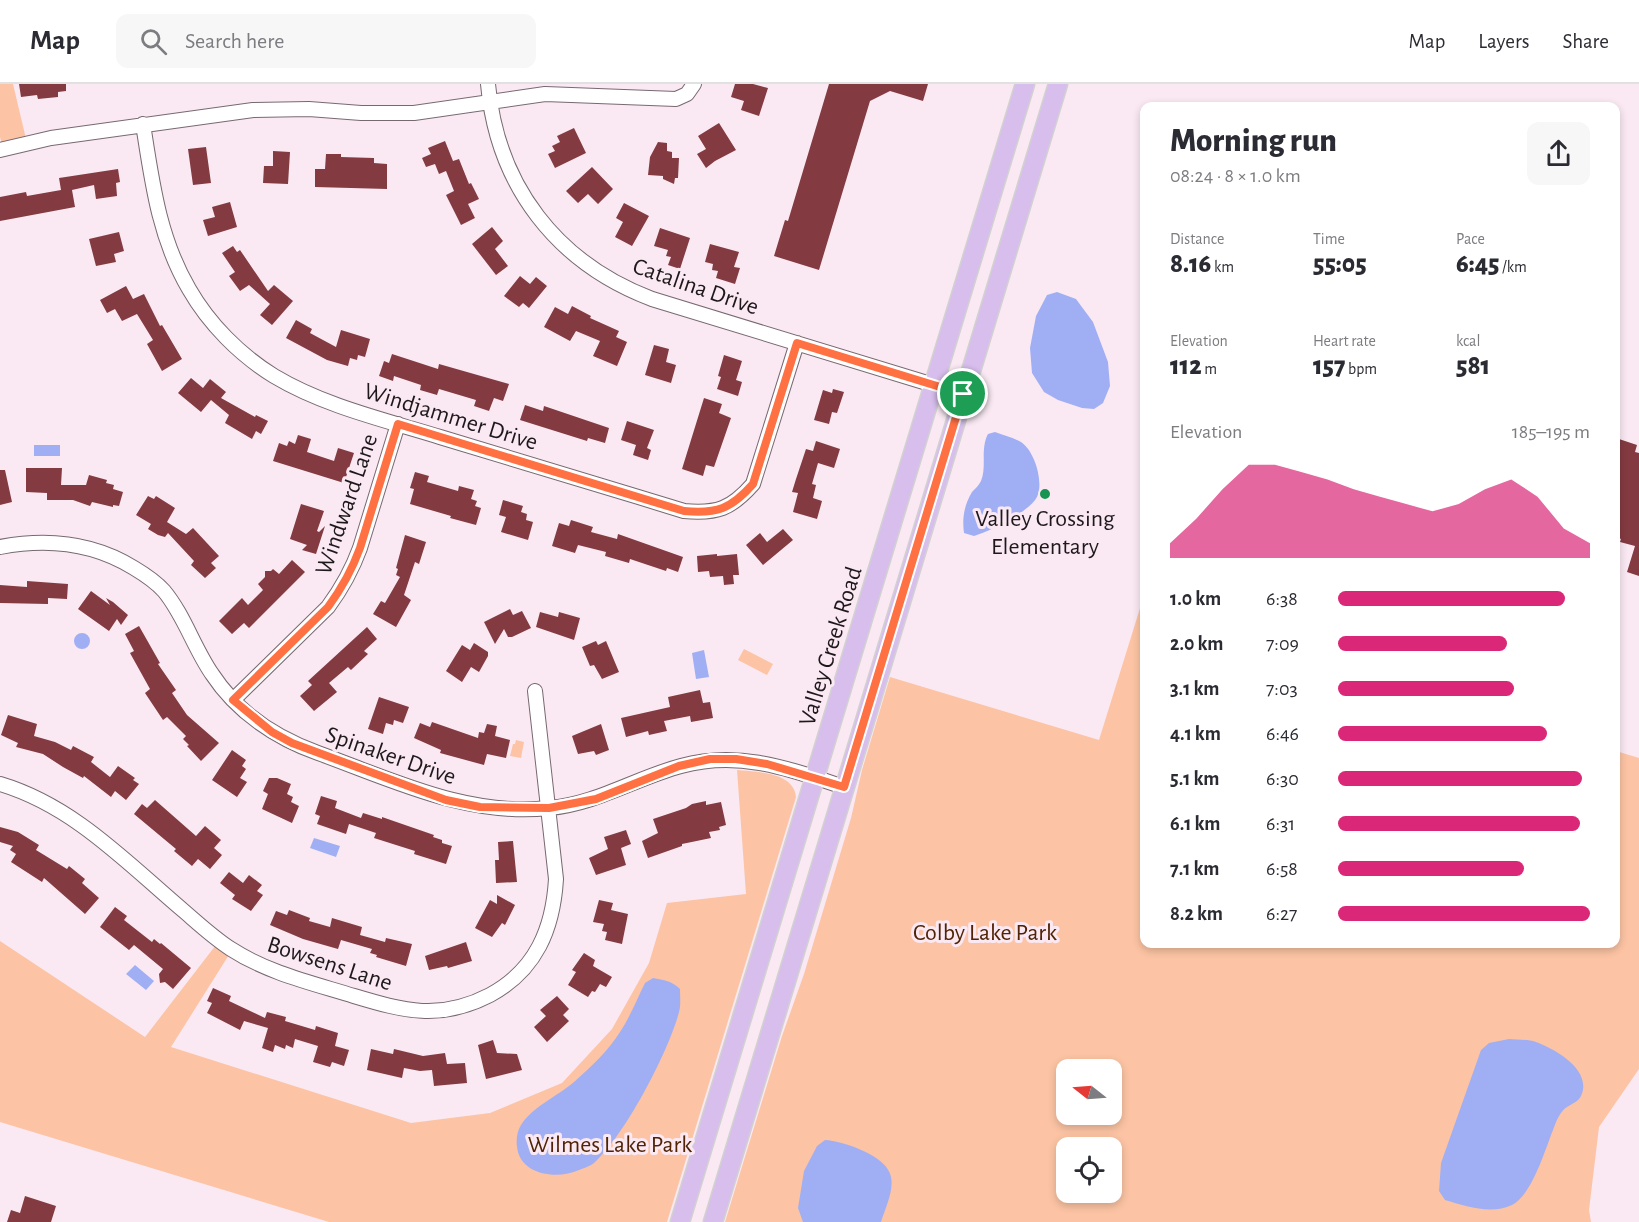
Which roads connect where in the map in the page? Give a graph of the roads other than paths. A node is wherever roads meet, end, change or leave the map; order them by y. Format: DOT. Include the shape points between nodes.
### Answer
graph roads {
  1 [pos="488,84"];
  2 [pos="694,84"];
  3 [pos="1025,84"];
  4 [pos="1058,84"];
  5 [pos="490,101"];
  6 [pos="143,124"];
  7 [pos="0,150"];
  8 [pos="797,343"];
  9 [pos="934,385"];
  10 [pos="963,394"];
  11 [pos="398,424"];
  12 [pos="0,547"];
  13 [pos="535,691"];
  14 [pos="233,700"];
  15 [pos="815,777"];
  16 [pos="0,784"];
  17 [pos="844,787"];
  18 [pos="549,808"];
  19 [pos="680,1222"];
  20 [pos="713,1222"];
  1 -- 5 [label="street, Catalina Drive"];
  2 -- 5 [label="street" via="687,94 676,99 544,94"];
  3 -- 9 [label="main road, Valley Creek Road"];
  4 -- 10 [label="main road"];
  5 -- 6 [label="street" via="414,113 254,110"];
  5 -- 8 [label="street, Catalina Drive" via="497,135 518,186 543,224 571,253 636,293"];
  6 -- 7 [label="street"];
  6 -- 11 [label="street, Windjammer Drive" via="163,231 174,262 205,313 249,358 300,390"];
  8 -- 9 [label="street, Catalina Drive"];
  8 -- 11 [label="street, Windjammer Drive" via="753,484 729,506 713,512 684,511"];
  9 -- 10 [label="street, Catalina Drive"];
  9 -- 15 [label="main road, Valley Creek Road"];
  10 -- 17 [label="main road"];
  11 -- 14 [label="street, Windward Lane" via="356,558 339,592"];
  12 -- 14 [label="street, Spinaker Drive" via="47,541 73,544 120,559 142,573 164,591 212,675"];
  13 -- 18 [label="street, Bowsens Lane"];
  14 -- 18 [label="street, Spinaker Drive" via="292,743 446,800 480,807"];
  15 -- 17 [label="street, Spinaker Drive"];
  15 -- 18 [label="street, Spinaker Drive" via="757,762 710,759 679,766 596,799"];
  15 -- 19 [label="main road, Valley Creek Road"];
  16 -- 18 [label="street, Bowsens Lane" via="32,795 67,814 210,934 246,958 279,973 412,1011 456,1008 479,1000 507,984 537,952 555,905"];
  17 -- 20 [label="main road"];
}
